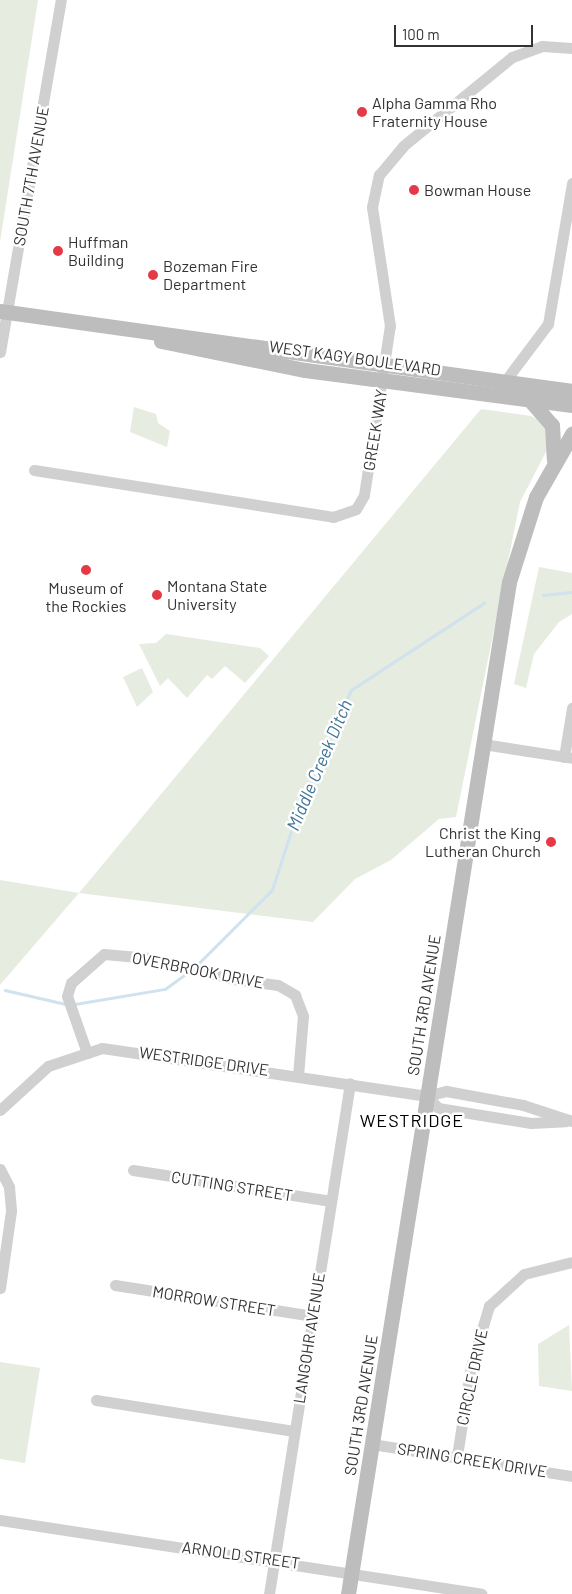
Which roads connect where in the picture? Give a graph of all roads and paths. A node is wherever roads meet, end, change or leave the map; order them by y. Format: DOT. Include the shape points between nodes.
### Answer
graph roads {
  1 [pos="61,0"];
  2 [pos="572,48"];
  3 [pos="572,183"];
  4 [pos="3,311"];
  5 [pos="136,333"];
  6 [pos="0,352"];
  7 [pos="385,364"];
  8 [pos="382,381"];
  9 [pos="505,382"];
  10 [pos="572,391"];
  11 [pos="528,398"];
  12 [pos="572,405"];
  13 [pos="572,434"];
  14 [pos="553,461"];
  15 [pos="34,470"];
  16 [pos="572,708"];
  17 [pos="483,744"];
  18 [pos="568,758"];
  19 [pos="87,1053"];
  20 [pos="298,1075"];
  21 [pos="350,1083"];
  22 [pos="427,1096"];
  23 [pos="0,1110"];
  24 [pos="571,1121"];
  25 [pos="0,1169"];
  26 [pos="133,1170"];
  27 [pos="330,1201"];
  28 [pos="572,1262"];
  29 [pos="115,1285"];
  30 [pos="0,1288"];
  31 [pos="312,1316"];
  32 [pos="96,1400"];
  33 [pos="294,1431"];
  34 [pos="372,1444"];
  35 [pos="457,1456"];
  36 [pos="572,1476"];
  37 [pos="0,1520"];
  38 [pos="274,1560"];
  39 [pos="352,1572"];
  40 [pos="268,1594"];
  41 [pos="348,1594"];
  42 [pos="481,1594"];
  1 -- 4 [label="street, SOUTH 7TH AVENUE"];
  2 -- 7 [label="street, GREEK WAY" via="542,46 512,57 403,146 379,175 372,207 390,311"];
  3 -- 9 [label="street" via="548,324"];
  4 -- 5 [label="main road, WEST KAGY BOULEVARD"];
  4 -- 6 [label="street, SOUTH 7TH AVENUE"];
  5 -- 7 [label="main road, WEST KAGY BOULEVARD" via="198,337"];
  5 -- 8 [label="main road, WEST KAGY BOULEVARD" via="245,360"];
  7 -- 8 [label="street, GREEK WAY"];
  7 -- 9 [label="main road, WEST KAGY BOULEVARD"];
  8 -- 11 [label="main road, WEST KAGY BOULEVARD"];
  8 -- 15 [label="street, GREEK WAY" via="364,495 347,515 332,517"];
  9 -- 10 [label="main road, WEST KAGY BOULEVARD"];
  11 -- 12 [label="main road, WEST KAGY BOULEVARD"];
  11 -- 14 [label="main road" via="552,425"];
  13 -- 14 [label="main road, SOUTH 3RD AVENUE"];
  14 -- 17 [label="main road, SOUTH 3RD AVENUE" via="516,555"];
  16 -- 18 [label="street"];
  17 -- 18 [label="street"];
  17 -- 22 [label="main road, SOUTH 3RD AVENUE"];
  19 -- 20 [label="street, WESTRIDGE DRIVE" via="123,1049"];
  19 -- 20 [label="street, OVERBROOK DRIVE" via="67,996 71,983 104,954 148,958 233,979 278,985 295,994 303,1016"];
  19 -- 23 [label="street, WESTRIDGE DRIVE" via="33,1075"];
  20 -- 21 [label="street, WESTRIDGE DRIVE"];
  21 -- 22 [label="street, WESTRIDGE DRIVE"];
  21 -- 27 [label="street, LANGOHR AVENUE"];
  22 -- 24 [label="street, WESTRIDGE DRIVE" via="446,1091"];
  22 -- 24 [label="street, WESTRIDGE DRIVE" via="438,1108 531,1123"];
  22 -- 34 [label="main road, SOUTH 3RD AVENUE"];
  25 -- 30 [label="street" via="9,1187 11,1211"];
  26 -- 27 [label="street, CUTTING STREET"];
  27 -- 31 [label="street, LANGOHR AVENUE"];
  28 -- 35 [label="street, CIRCLE DRIVE" via="524,1274 489,1306 471,1366"];
  29 -- 31 [label="street, MORROW STREET"];
  31 -- 33 [label="street, LANGOHR AVENUE"];
  32 -- 33 [label="street"];
  33 -- 38 [label="street, LANGOHR AVENUE"];
  34 -- 35 [label="street, SPRING CREEK DRIVE"];
  34 -- 39 [label="main road, SOUTH 3RD AVENUE"];
  35 -- 36 [label="street, SPRING CREEK DRIVE"];
  37 -- 38 [label="street, ARNOLD STREET"];
  38 -- 39 [label="street, ARNOLD STREET"];
  38 -- 40 [label="street, LANGOHR AVENUE"];
  39 -- 41 [label="main road, SOUTH 3RD AVENUE"];
  39 -- 42 [label="street, ARNOLD STREET"];
}
